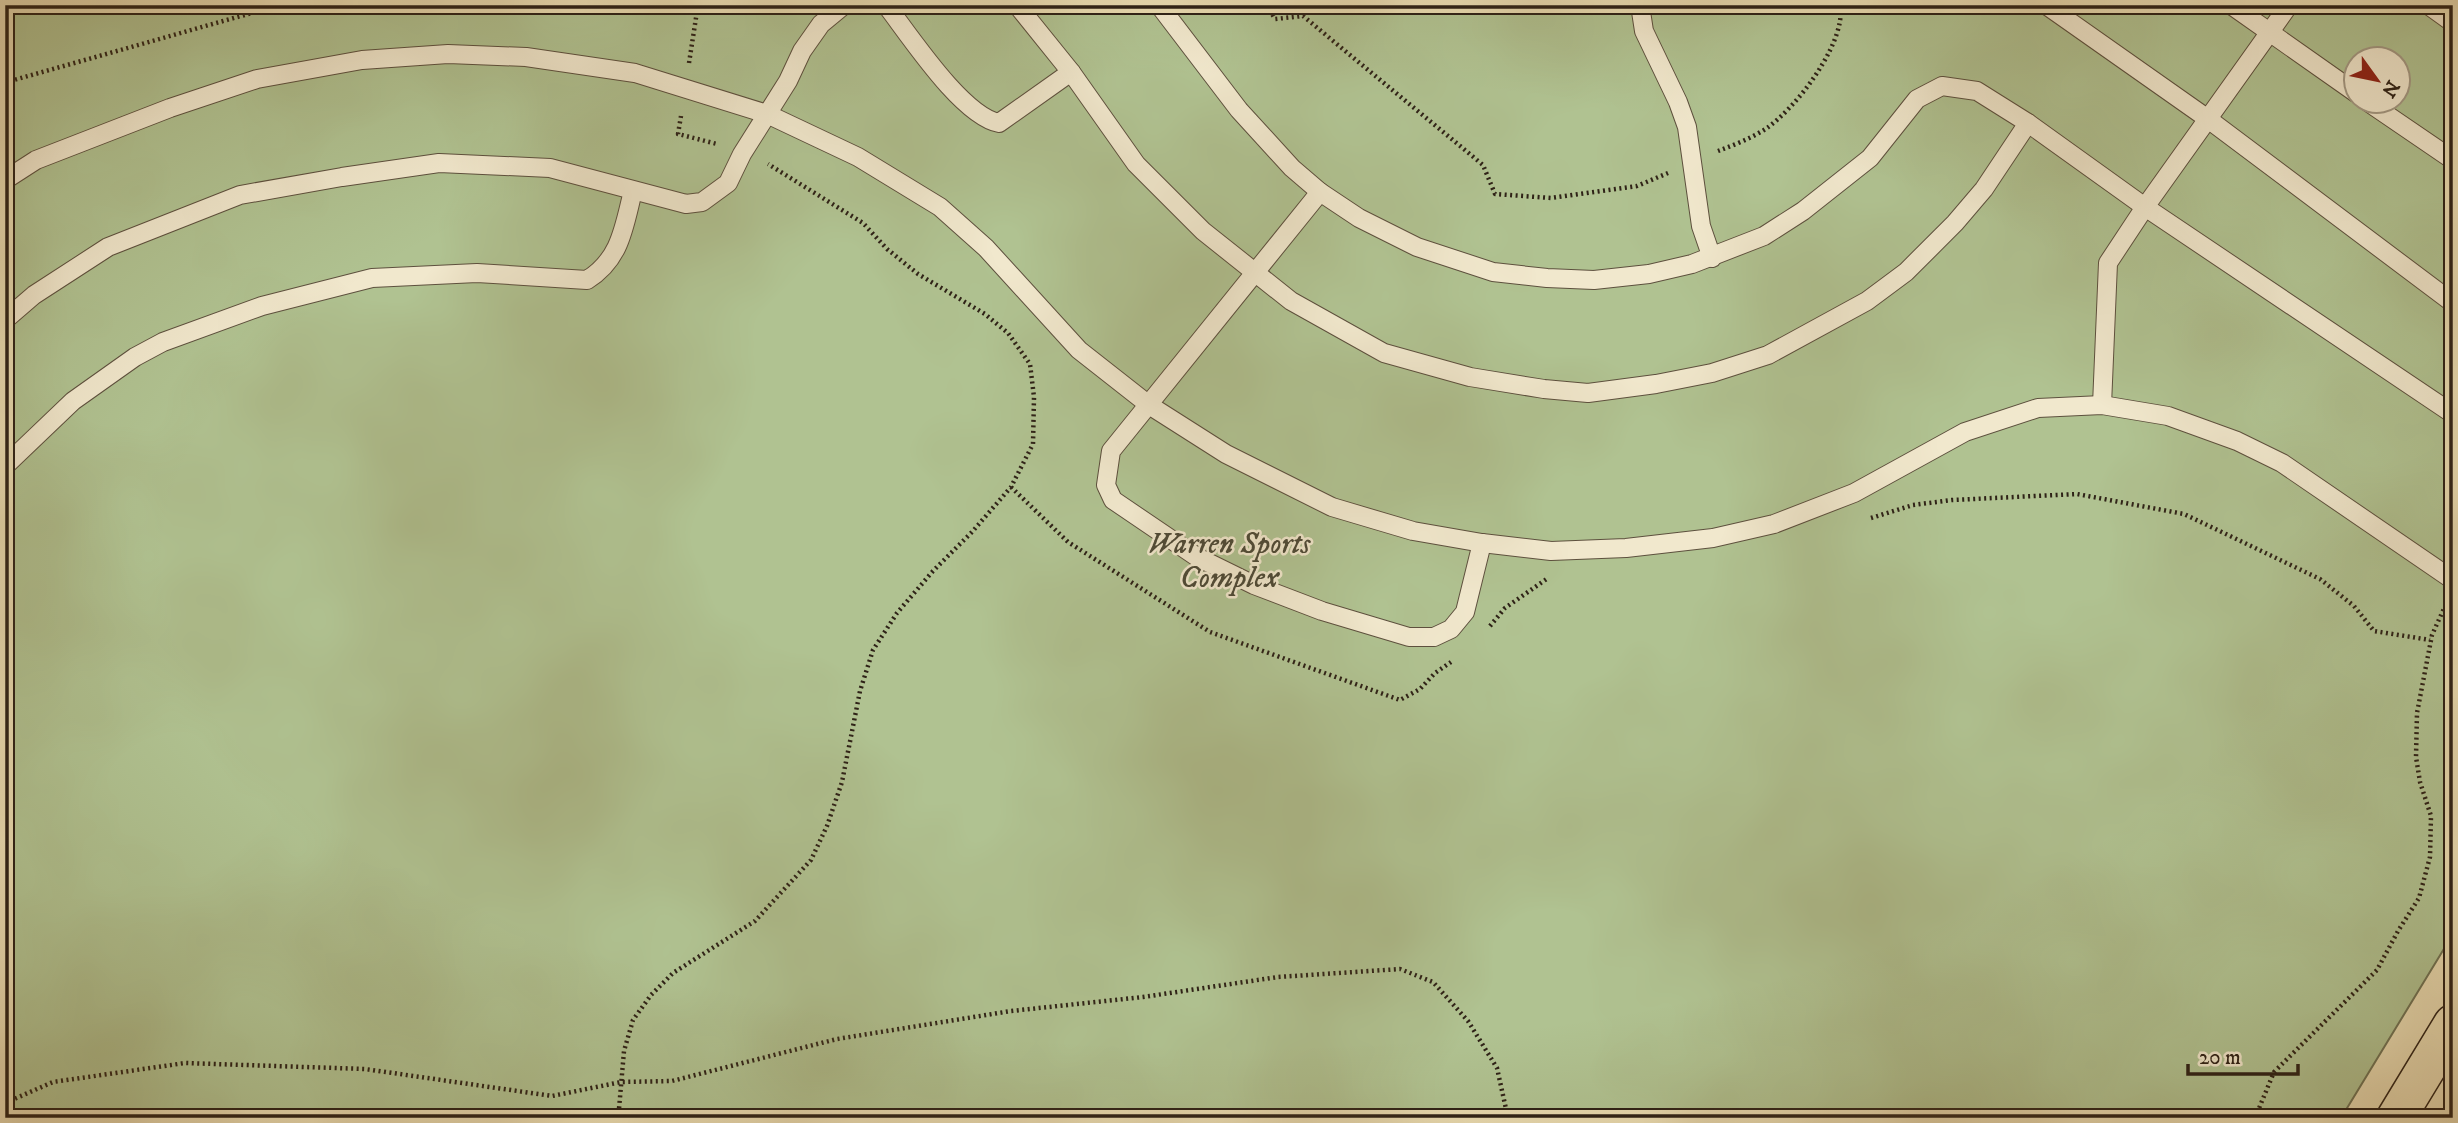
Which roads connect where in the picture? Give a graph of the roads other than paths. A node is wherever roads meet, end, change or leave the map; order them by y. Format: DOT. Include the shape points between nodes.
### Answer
graph roads {
  1 [pos="844,5"];
  2 [pos="886,5"];
  3 [pos="1017,5"];
  4 [pos="1159,5"];
  5 [pos="1640,5"];
  6 [pos="2046,5"];
  7 [pos="2231,5"];
  8 [pos="2289,5"];
  9 [pos="2428,5"];
  10 [pos="2453,23"];
  11 [pos="2269,32"];
  12 [pos="1071,72"];
  13 [pos="2342,83"];
  14 [pos="767,114"];
  15 [pos="2389,116"];
  16 [pos="2208,119"];
  17 [pos="2028,123"];
  18 [pos="2453,160"];
  19 [pos="5,180"];
  20 [pos="634,191"];
  21 [pos="1320,192"];
  22 [pos="2145,207"];
  23 [pos="1712,258"];
  24 [pos="1255,273"];
  25 [pos="2453,303"];
  26 [pos="5,320"];
  27 [pos="1149,405"];
  28 [pos="2102,405"];
  29 [pos="2453,414"];
  30 [pos="5,466"];
  31 [pos="1482,543"];
  32 [pos="2451,588"];
  33 [pos="2453,1024"];
  34 [pos="2396,1118"];
  1 -- 14 [label="lane" via="821,24"];
  2 -- 12 [label="lane" via="968,107 990,122 999,123"];
  3 -- 12 [label="lane"];
  4 -- 21 [label="lane" via="1239,110"];
  5 -- 23 [label="lane" via="1644,31 1687,127 1702,226"];
  6 -- 16 [label="lane"];
  7 -- 11 [label="lane"];
  8 -- 11 [label="lane"];
  9 -- 10 [label="lane"];
  11 -- 13 [label="lane"];
  11 -- 16 [label="lane"];
  12 -- 24 [label="lane" via="1136,164 1203,231"];
  14 -- 19 [label="lane" via="635,73 526,57 448,54 362,60 257,79 170,108 36,160"];
  14 -- 20 [label="lane" via="729,184 702,202 686,204"];
  14 -- 27 [label="lane" via="858,157 940,206 986,248 1079,350"];
  15 -- 18 [label="lane"];
  16 -- 22 [label="lane"];
  16 -- 25 [label="lane"];
  17 -- 22 [label="lane"];
  17 -- 23 [label="lane" via="1977,92 1942,86 1917,99 1870,158 1803,211 1764,236"];
  17 -- 24 [label="lane" via="1955,223 1906,272 1867,301 1768,355 1656,384 1588,393 1470,377 1417,364 1329,323"];
  20 -- 26 [label="lane" via="550,168 439,163 240,195 108,247 34,295"];
  20 -- 30 [label="lane" via="620,245 601,271 587,280 477,273 372,278 262,306 135,357 73,401"];
  21 -- 23 [label="lane" via="1416,247 1493,272 1594,280 1649,274"];
  21 -- 24 [label="lane"];
  22 -- 28 [label="lane" via="2108,263"];
  22 -- 29 [label="lane"];
  24 -- 27 [label="lane"];
  27 -- 31 [label="lane" via="1226,454 1332,507 1413,531"];
  27 -- 31 [label="lane" via="1111,452 1106,485 1113,500 1198,557 1255,585 1409,637 1434,637 1451,629 1465,612"];
  28 -- 31 [label="lane" via="2038,408 1965,432 1854,493 1774,524 1713,538 1550,551"];
  28 -- 32 [label="lane" via="2168,416 2237,440 2282,463"];
  33 -- 34 [label="main road"];
}
